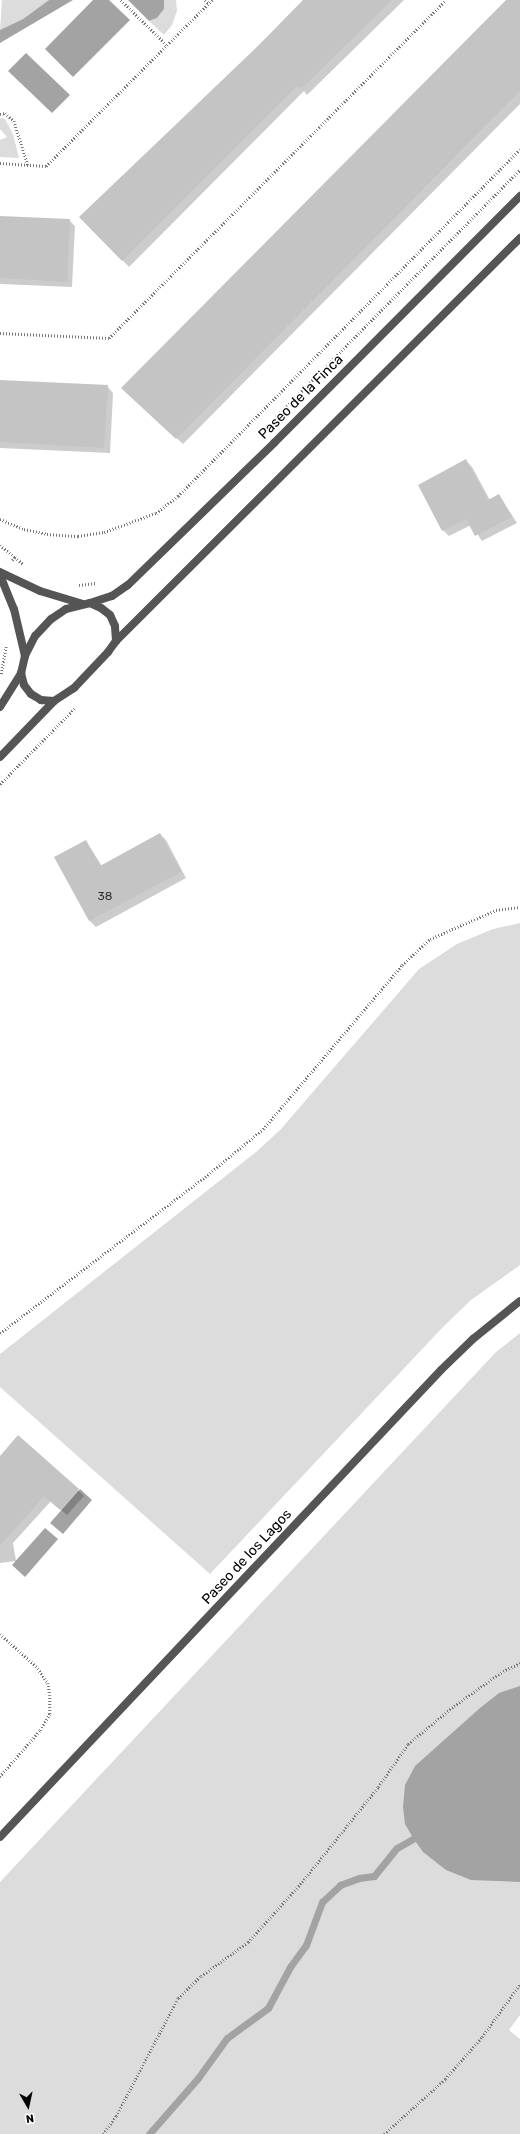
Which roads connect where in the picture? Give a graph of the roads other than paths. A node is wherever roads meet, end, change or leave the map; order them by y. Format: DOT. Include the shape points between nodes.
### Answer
graph roads {
  1 [pos="520,196"];
  2 [pos="520,238"];
  3 [pos="0,574"];
  4 [pos="87,603"];
  5 [pos="116,640"];
  6 [pos="25,656"];
  7 [pos="21,673"];
  8 [pos="54,701"];
  9 [pos="0,707"];
  10 [pos="0,757"];
  11 [pos="520,1301"];
  12 [pos="0,1837"];
  1 -- 4 [label="street, Paseo de la Finca" via="274,444 128,585 112,596"];
  2 -- 5 [label="street"];
  3 -- 4 [label="street" via="40,591"];
  3 -- 6 [label="street" via="14,609"];
  4 -- 5 [label="street" via="110,615 115,626"];
  4 -- 6 [label="street" via="66,609 51,619 35,636"];
  5 -- 8 [label="street" via="74,688"];
  6 -- 7 [label="street"];
  7 -- 8 [label="street" via="24,685 31,694 41,700"];
  7 -- 9 [label="street"];
  8 -- 10 [label="street"];
  11 -- 12 [label="street, Paseo de los Lagos" via="478,1334 441,1370"];
}
